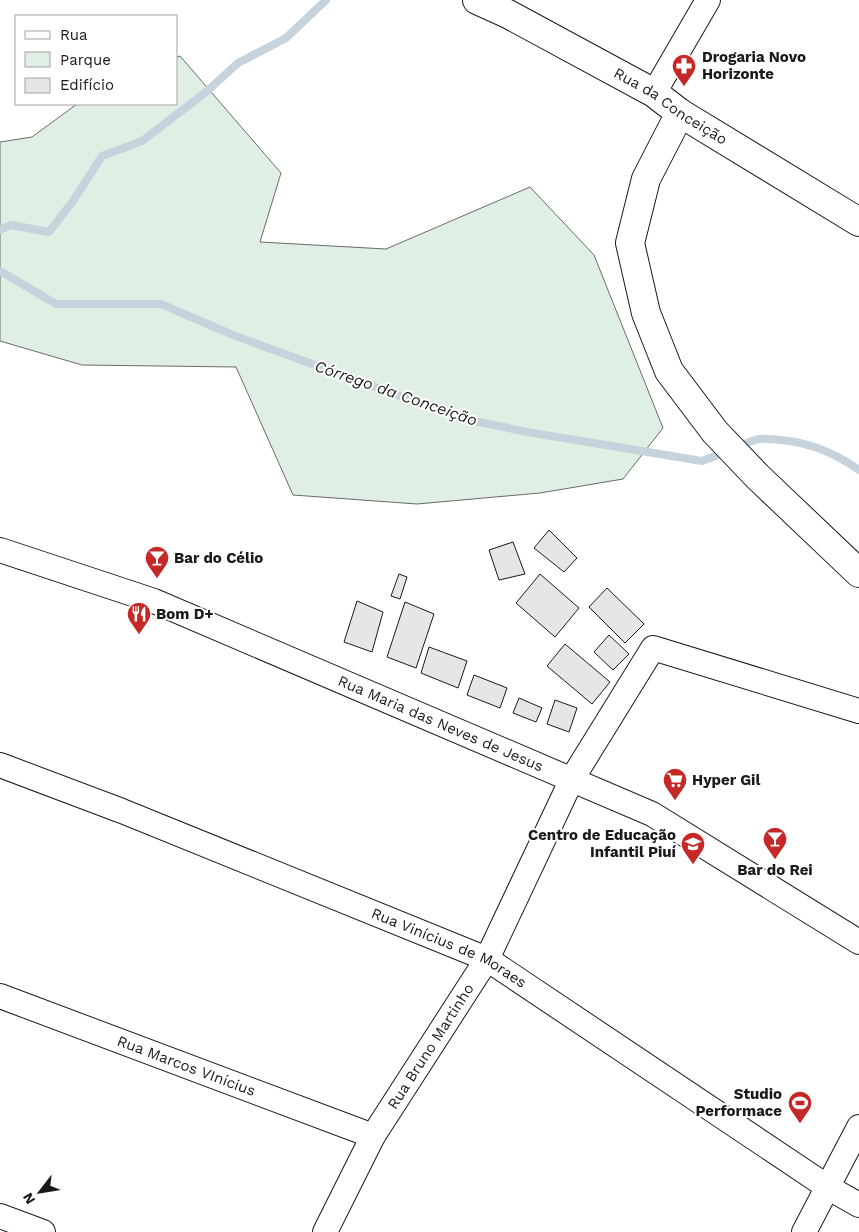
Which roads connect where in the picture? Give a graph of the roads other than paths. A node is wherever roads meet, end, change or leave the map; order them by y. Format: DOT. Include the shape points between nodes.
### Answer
graph roads {
  1 [pos="477,0"];
  2 [pos="708,0"];
  3 [pos="654,93"];
  4 [pos="680,113"];
  5 [pos="859,222"];
  6 [pos="0,550"];
  7 [pos="859,573"];
  8 [pos="859,711"];
  9 [pos="0,765"];
  10 [pos="572,779"];
  11 [pos="859,942"];
  12 [pos="487,959"];
  13 [pos="0,996"];
  14 [pos="859,1127"];
  15 [pos="373,1136"];
  16 [pos="829,1188"];
  17 [pos="859,1205"];
  18 [pos="0,1216"];
  19 [pos="43,1232"];
  20 [pos="325,1232"];
  21 [pos="804,1232"];
  1 -- 3 [label="street, Rua da Conceição"];
  2 -- 3 [label="street"];
  3 -- 4 [label="street, Rua da Conceição"];
  4 -- 5 [label="street, Rua da Conceição"];
  4 -- 7 [label="street" via="646,180 630,243 646,312 669,370 715,432"];
  6 -- 10 [label="street, Rua Maria das Neves de Jesus" via="154,601"];
  8 -- 10 [label="street, Rua Bruno Martinho" via="653,648"];
  9 -- 12 [label="street, Rua Vinícius de Moraes" via="122,810"];
  10 -- 11 [label="street, Rua Maria das Neves de Jesus" via="652,814"];
  10 -- 12 [label="street, Rua Bruno Martinho"];
  12 -- 15 [label="street, Rua Bruno Martinho"];
  12 -- 16 [label="street, Rua Vinícius de Moraes"];
  13 -- 15 [label="street, Rua Marcos VInícius"];
  14 -- 16 [label="street"];
  15 -- 20 [label="street, Rua Bruno Martinho"];
  16 -- 17 [label="street, Rua Vinícius de Moraes"];
  16 -- 21 [label="street"];
  18 -- 19 [label="street"];
}
